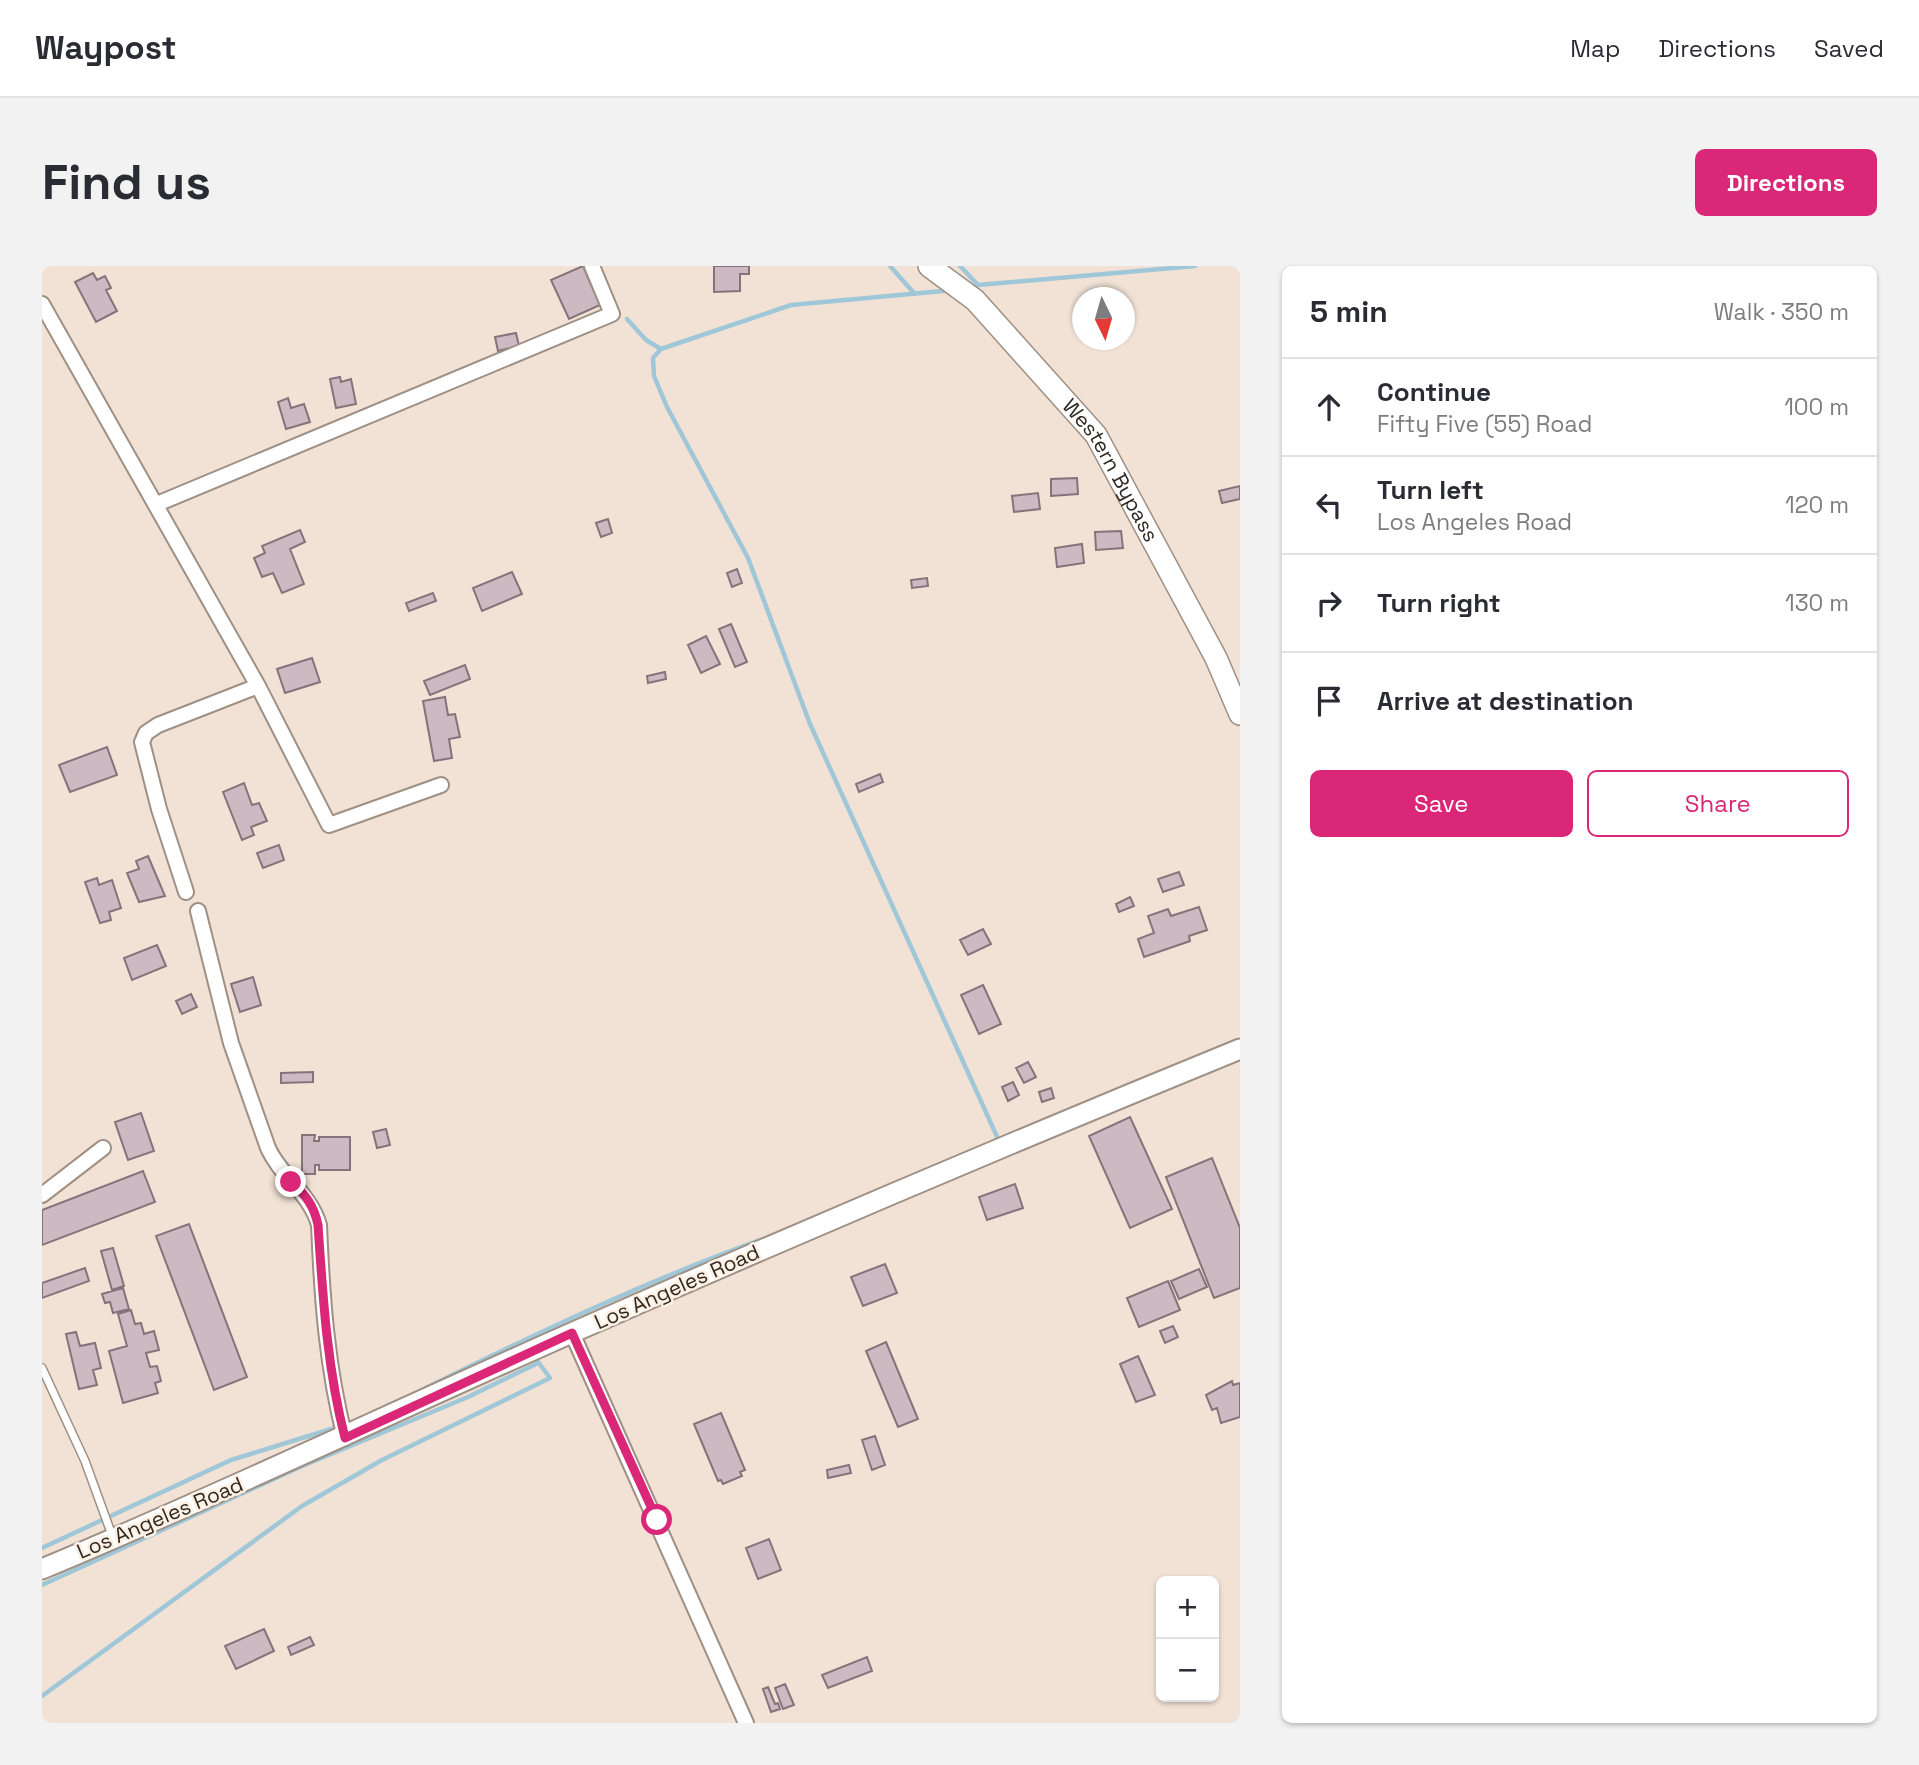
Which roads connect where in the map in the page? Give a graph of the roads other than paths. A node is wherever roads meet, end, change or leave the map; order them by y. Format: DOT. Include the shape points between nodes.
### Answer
graph roads {
  1 [pos="592,266"];
  2 [pos="929,266"];
  3 [pos="42,304"];
  4 [pos="157,505"];
  5 [pos="258,686"];
  6 [pos="1240,714"];
  7 [pos="440,785"];
  8 [pos="186,892"];
  9 [pos="198,911"];
  10 [pos="1240,1049"];
  11 [pos="103,1148"];
  12 [pos="42,1195"];
  13 [pos="572,1333"];
  14 [pos="42,1368"];
  15 [pos="345,1438"];
  16 [pos="113,1539"];
  17 [pos="42,1569"];
  18 [pos="746,1723"];
  1 -- 4 [label="street" via="611,314"];
  2 -- 6 [label="main road, Western Bypass" via="975,300 1096,435 1216,658"];
  3 -- 4 [label="street"];
  4 -- 5 [label="street"];
  5 -- 7 [label="street" via="329,825"];
  5 -- 8 [label="street" via="158,724 142,742"];
  9 -- 15 [label="street" via="231,1043 268,1147 274,1162 314,1210 328,1361"];
  10 -- 13 [label="main road, Los Angeles Road" via="961,1162"];
  11 -- 12 [label="street"];
  13 -- 15 [label="main road, Los Angeles Road"];
  13 -- 18 [label="street"];
  14 -- 16 [label="lane" via="85,1461"];
  15 -- 16 [label="main road, Los Angeles Road"];
  16 -- 17 [label="main road, Los Angeles Road"];
}
